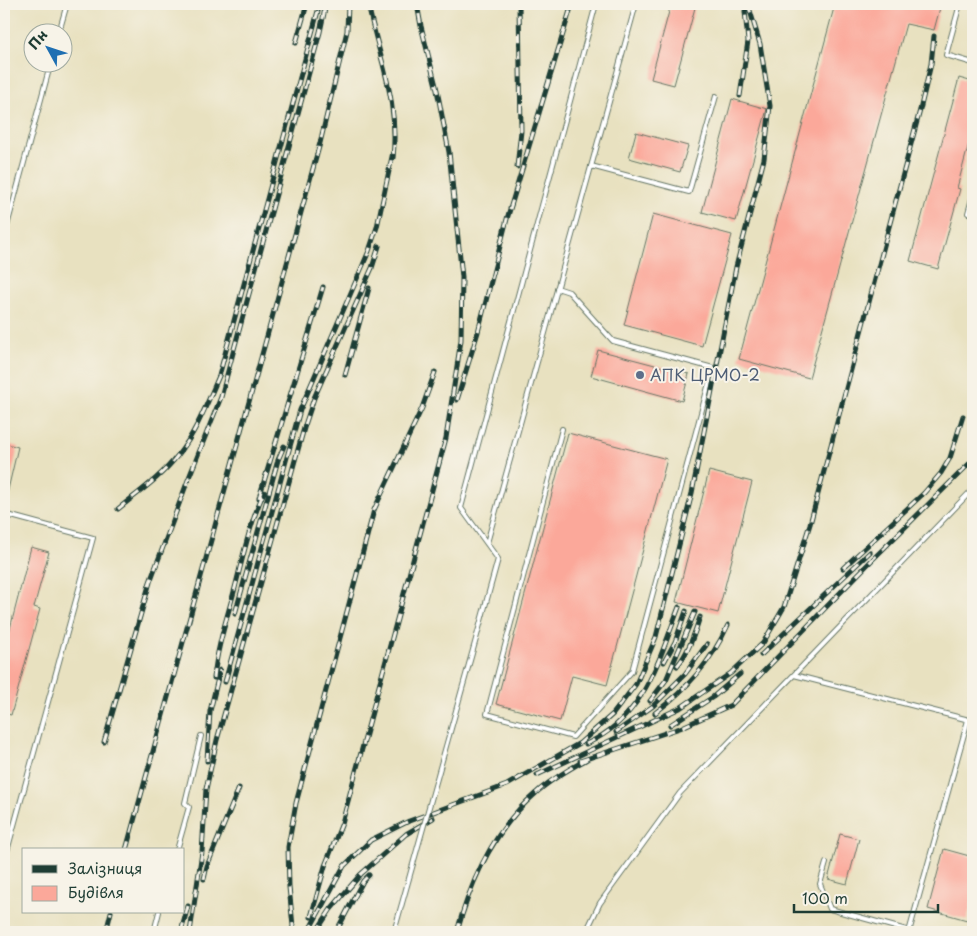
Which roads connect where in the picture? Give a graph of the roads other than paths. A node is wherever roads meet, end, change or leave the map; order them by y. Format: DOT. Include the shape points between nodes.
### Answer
graph roads {
  1 [pos="67,4"];
  2 [pos="596,4"];
  3 [pos="636,4"];
  4 [pos="960,4"];
  5 [pos="62,22"];
  6 [pos="973,63"];
  7 [pos="48,72"];
  8 [pos="716,96"];
  9 [pos="591,166"];
  10 [pos="973,195"];
  11 [pos="973,215"];
  12 [pos="4,237"];
  13 [pos="557,288"];
  14 [pos="562,429"];
  15 [pos="973,489"];
  16 [pos="4,514"];
  17 [pos="487,543"];
  18 [pos="794,675"];
  19 [pos="971,721"];
  20 [pos="201,736"];
  21 [pos="178,848"];
  22 [pos="4,862"];
  23 [pos="826,863"];
  24 [pos="158,914"];
  25 [pos="154,932"];
  26 [pos="394,932"];
  27 [pos="586,932"];
  28 [pos="910,932"];
  1 -- 5 [label="lane"];
  2 -- 17 [label="lane" via="461,508"];
  3 -- 9 [label="lane"];
  4 -- 6 [label="lane" via="946,55"];
  7 -- 12 [label="lane"];
  8 -- 9 [label="lane" via="689,192"];
  9 -- 13 [label="lane"];
  10 -- 11 [label="lane" via="968,213"];
  13 -- 14 [label="lane" via="568,292 614,341 713,368 632,671 573,736 487,714"];
  13 -- 17 [label="lane"];
  15 -- 18 [label="lane"];
  16 -- 22 [label="lane" via="93,538"];
  17 -- 26 [label="lane, bridge" via="498,559"];
  18 -- 19 [label="lane"];
  18 -- 27 [label="lane" via="680,793 600,903"];
  19 -- 28 [label="lane"];
  20 -- 21 [label="lane" via="185,803 189,807"];
  23 -- 28 [label="lane" via="820,884 830,909"];
  24 -- 25 [label="lane"];
}
